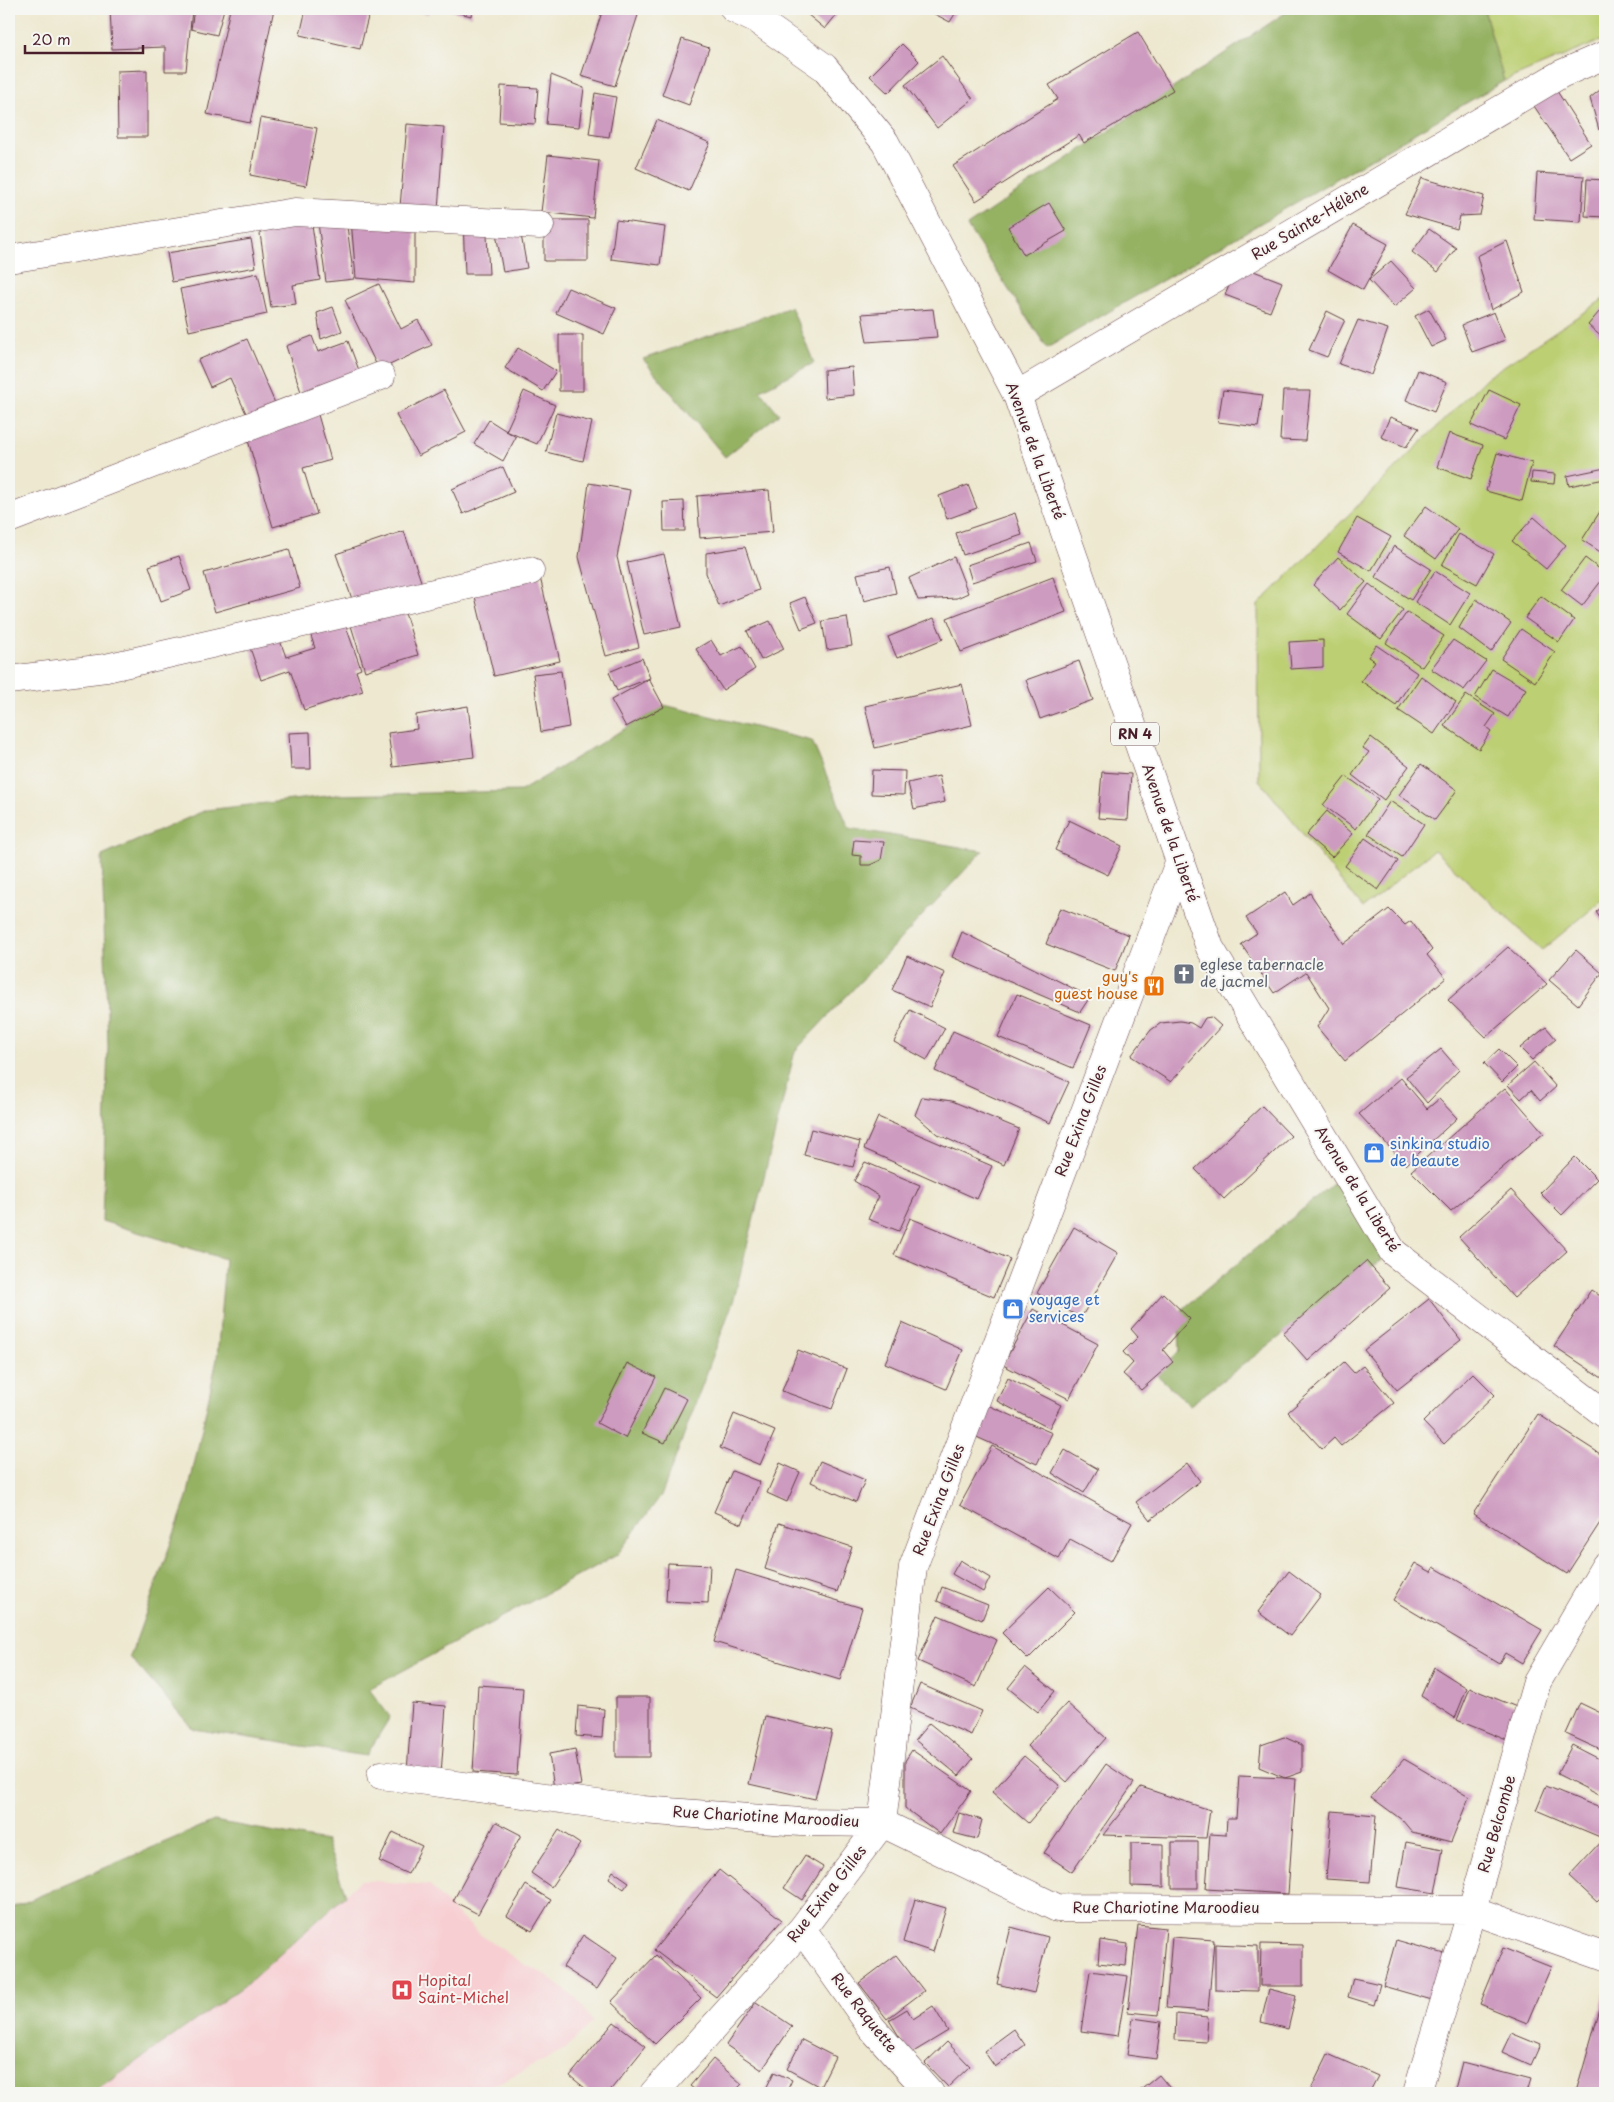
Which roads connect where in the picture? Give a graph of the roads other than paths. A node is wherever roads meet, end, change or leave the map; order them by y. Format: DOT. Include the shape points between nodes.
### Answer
graph roads {
  1 [pos="734,9"];
  2 [pos="1605,55"];
  3 [pos="540,225"];
  4 [pos="9,259"];
  5 [pos="381,376"];
  6 [pos="1017,395"];
  7 [pos="9,519"];
  8 [pos="530,571"];
  9 [pos="9,680"];
  10 [pos="1180,860"];
  11 [pos="1605,1414"];
  12 [pos="1605,1566"];
  13 [pos="381,1775"];
  14 [pos="882,1823"];
  15 [pos="1472,1910"];
  16 [pos="802,1929"];
  17 [pos="1605,1957"];
  18 [pos="654,2093"];
  19 [pos="930,2093"];
  20 [pos="1417,2093"];
  1 -- 6 [label="street, Avenue de la Liberté / RN 4" via="757,20 824,67 885,142"];
  2 -- 6 [label="street, Rue Sainte-Hélène" via="1561,74"];
  3 -- 4 [label="street" via="295,212"];
  5 -- 7 [label="street"];
  6 -- 10 [label="street, Avenue de la Liberté / RN 4"];
  8 -- 9 [label="street" via="106,668"];
  10 -- 11 [label="street, Avenue de la Liberté / RN 4" via="1210,948 1393,1252"];
  10 -- 14 [label="street, Rue Exina Gilles" via="914,1567"];
  12 -- 15 [label="street, Rue Belcombe" via="1537,1682"];
  13 -- 14 [label="street, Rue Chariotine Maroodieu" via="642,1810 801,1822"];
  14 -- 15 [label="street, Rue Chariotine Maroodieu" via="1056,1908"];
  14 -- 16 [label="street, Rue Exina Gilles"];
  15 -- 17 [label="street, Rue Chariotine Maroodieu"];
  15 -- 20 [label="street, Rue Belcombe"];
  16 -- 18 [label="street, Rue Exina Gilles"];
  16 -- 19 [label="street, Rue Raquette" via="872,2028"];
}
